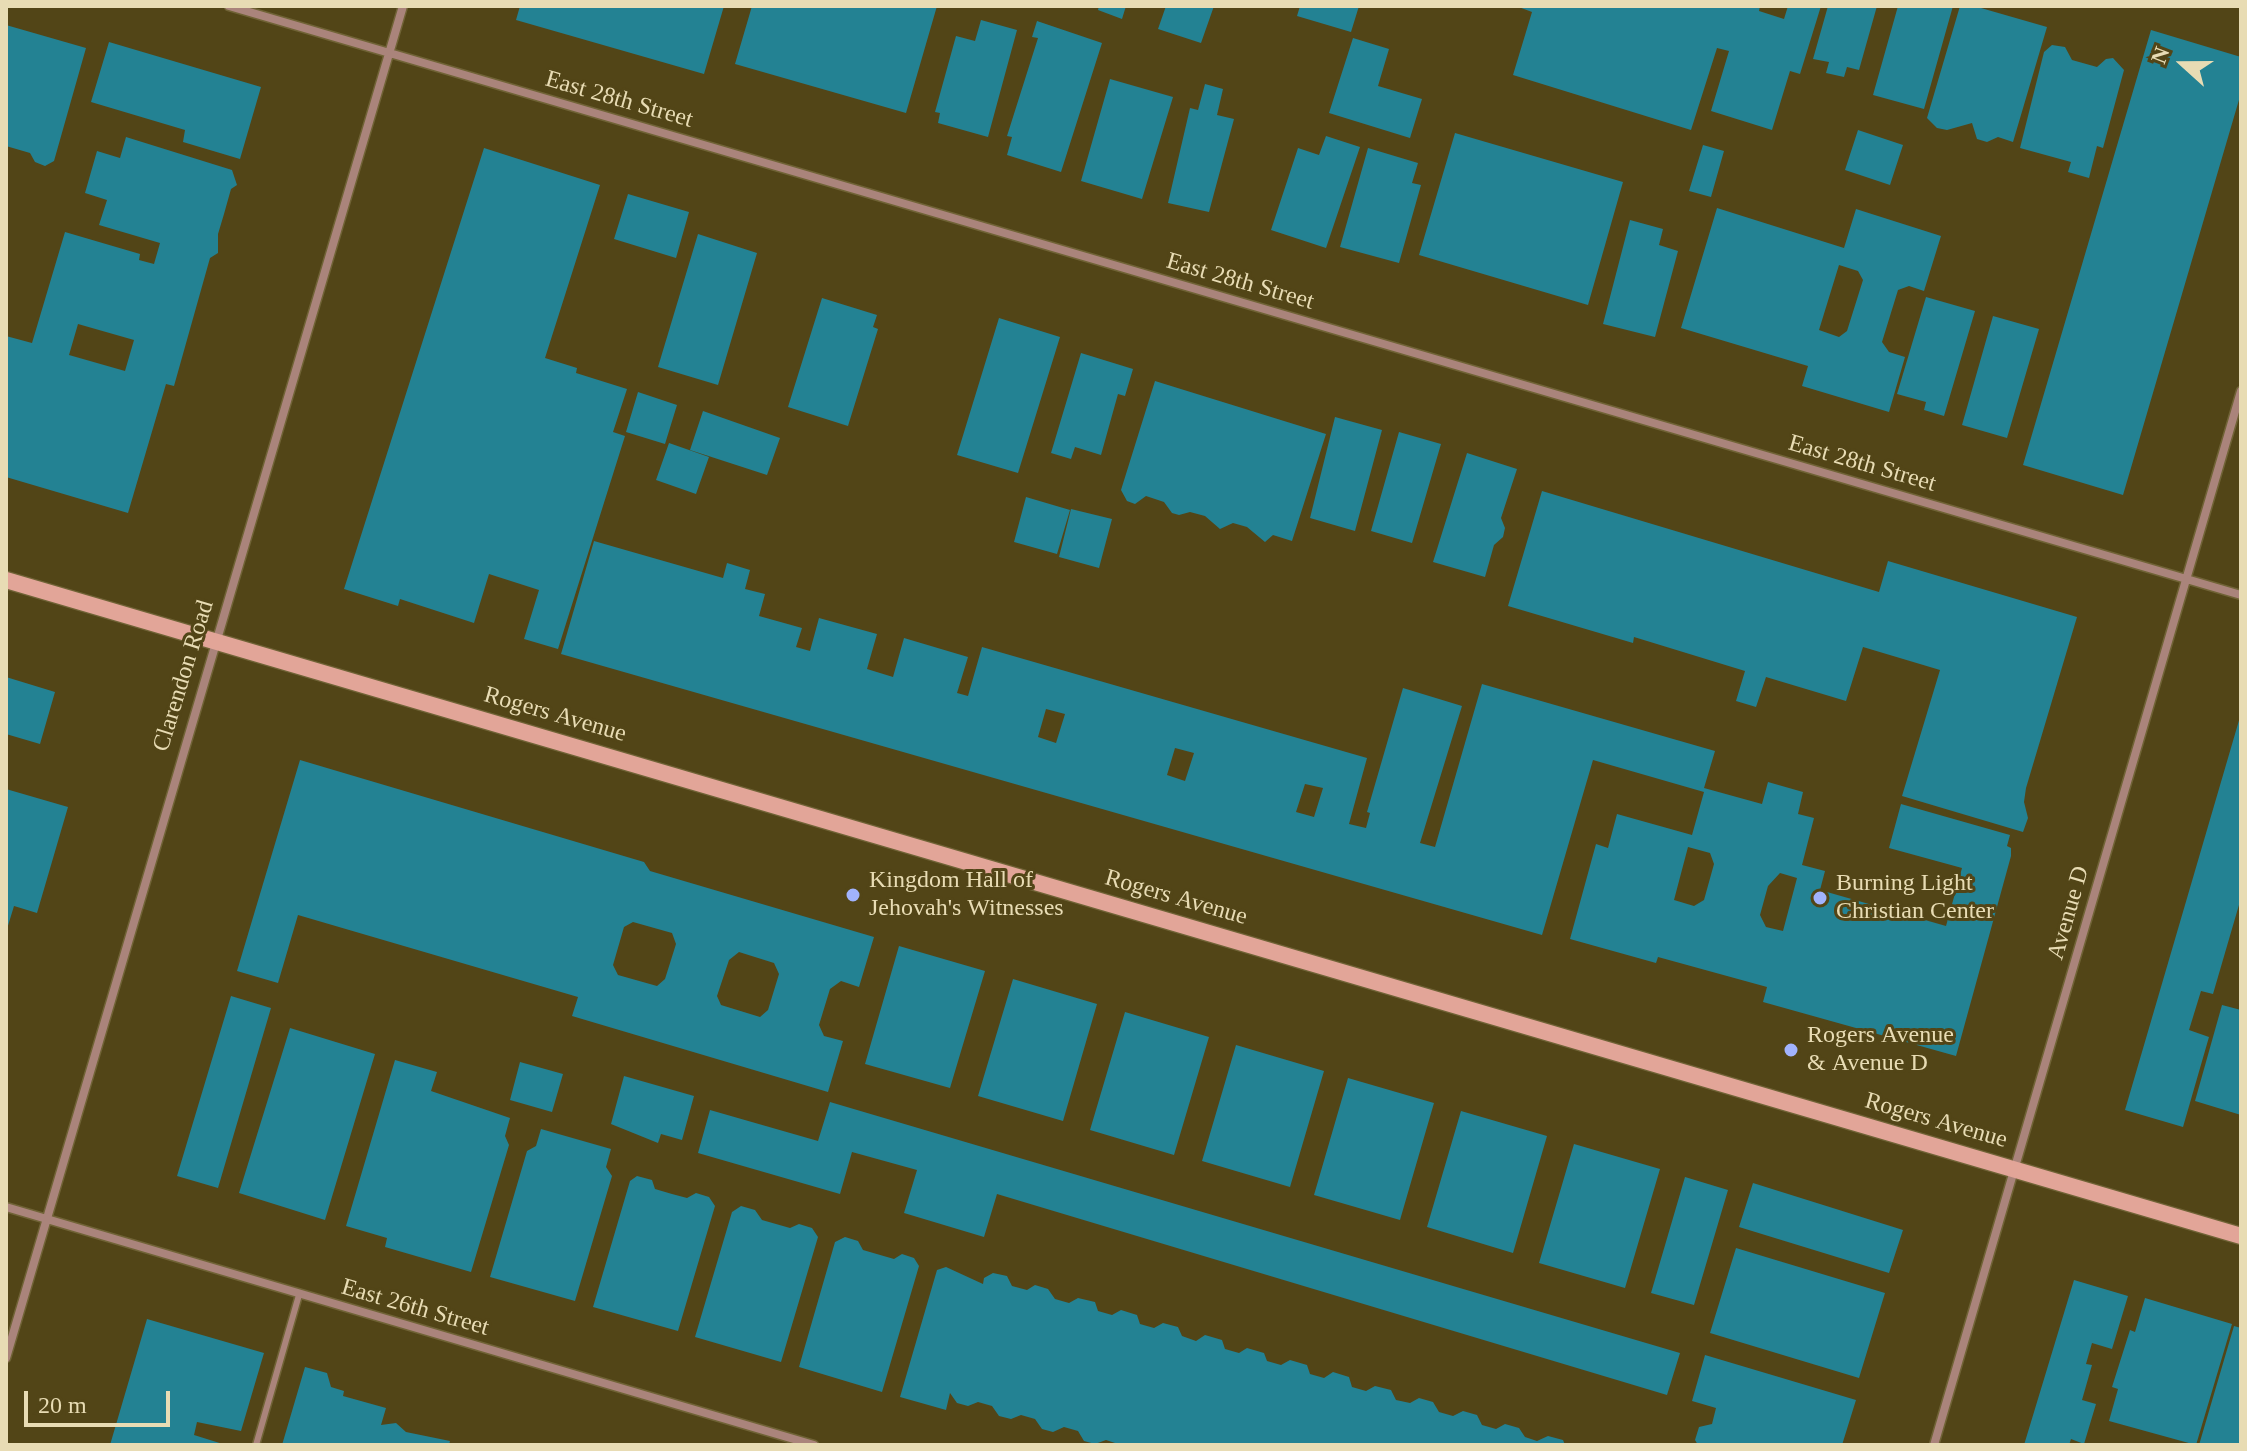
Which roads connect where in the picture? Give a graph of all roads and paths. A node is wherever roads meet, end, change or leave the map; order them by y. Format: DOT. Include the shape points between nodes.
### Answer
graph roads {
  1 [pos="229,6"];
  2 [pos="403,6"];
  3 [pos="389,53"];
  4 [pos="2241,391"];
  5 [pos="6,580"];
  6 [pos="2186,580"];
  7 [pos="2241,595"];
  8 [pos="216,641"];
  9 [pos="2015,1168"];
  10 [pos="6,1207"];
  11 [pos="47,1219"];
  12 [pos="2241,1236"];
  13 [pos="299,1295"];
  14 [pos="6,1358"];
  15 [pos="256,1445"];
  16 [pos="814,1445"];
  17 [pos="1934,1445"];
  1 -- 3 [label="street, East 28th Street"];
  2 -- 3 [label="street, Clarendon Road"];
  3 -- 6 [label="street, East 28th Street"];
  3 -- 8 [label="street, Clarendon Road"];
  4 -- 6 [label="street, Avenue D"];
  5 -- 8 [label="main road, Rogers Avenue"];
  6 -- 7 [label="street, East 28th Street"];
  6 -- 9 [label="street, Avenue D"];
  8 -- 9 [label="main road, Rogers Avenue"];
  8 -- 11 [label="street, Clarendon Road"];
  9 -- 12 [label="main road, Rogers Avenue"];
  9 -- 17 [label="street, Avenue D"];
  10 -- 11 [label="street, East 26th Street"];
  11 -- 13 [label="street, East 26th Street"];
  11 -- 14 [label="street, Clarendon Road"];
  13 -- 15 [label="lane"];
  13 -- 16 [label="street, East 26th Street"];
}
